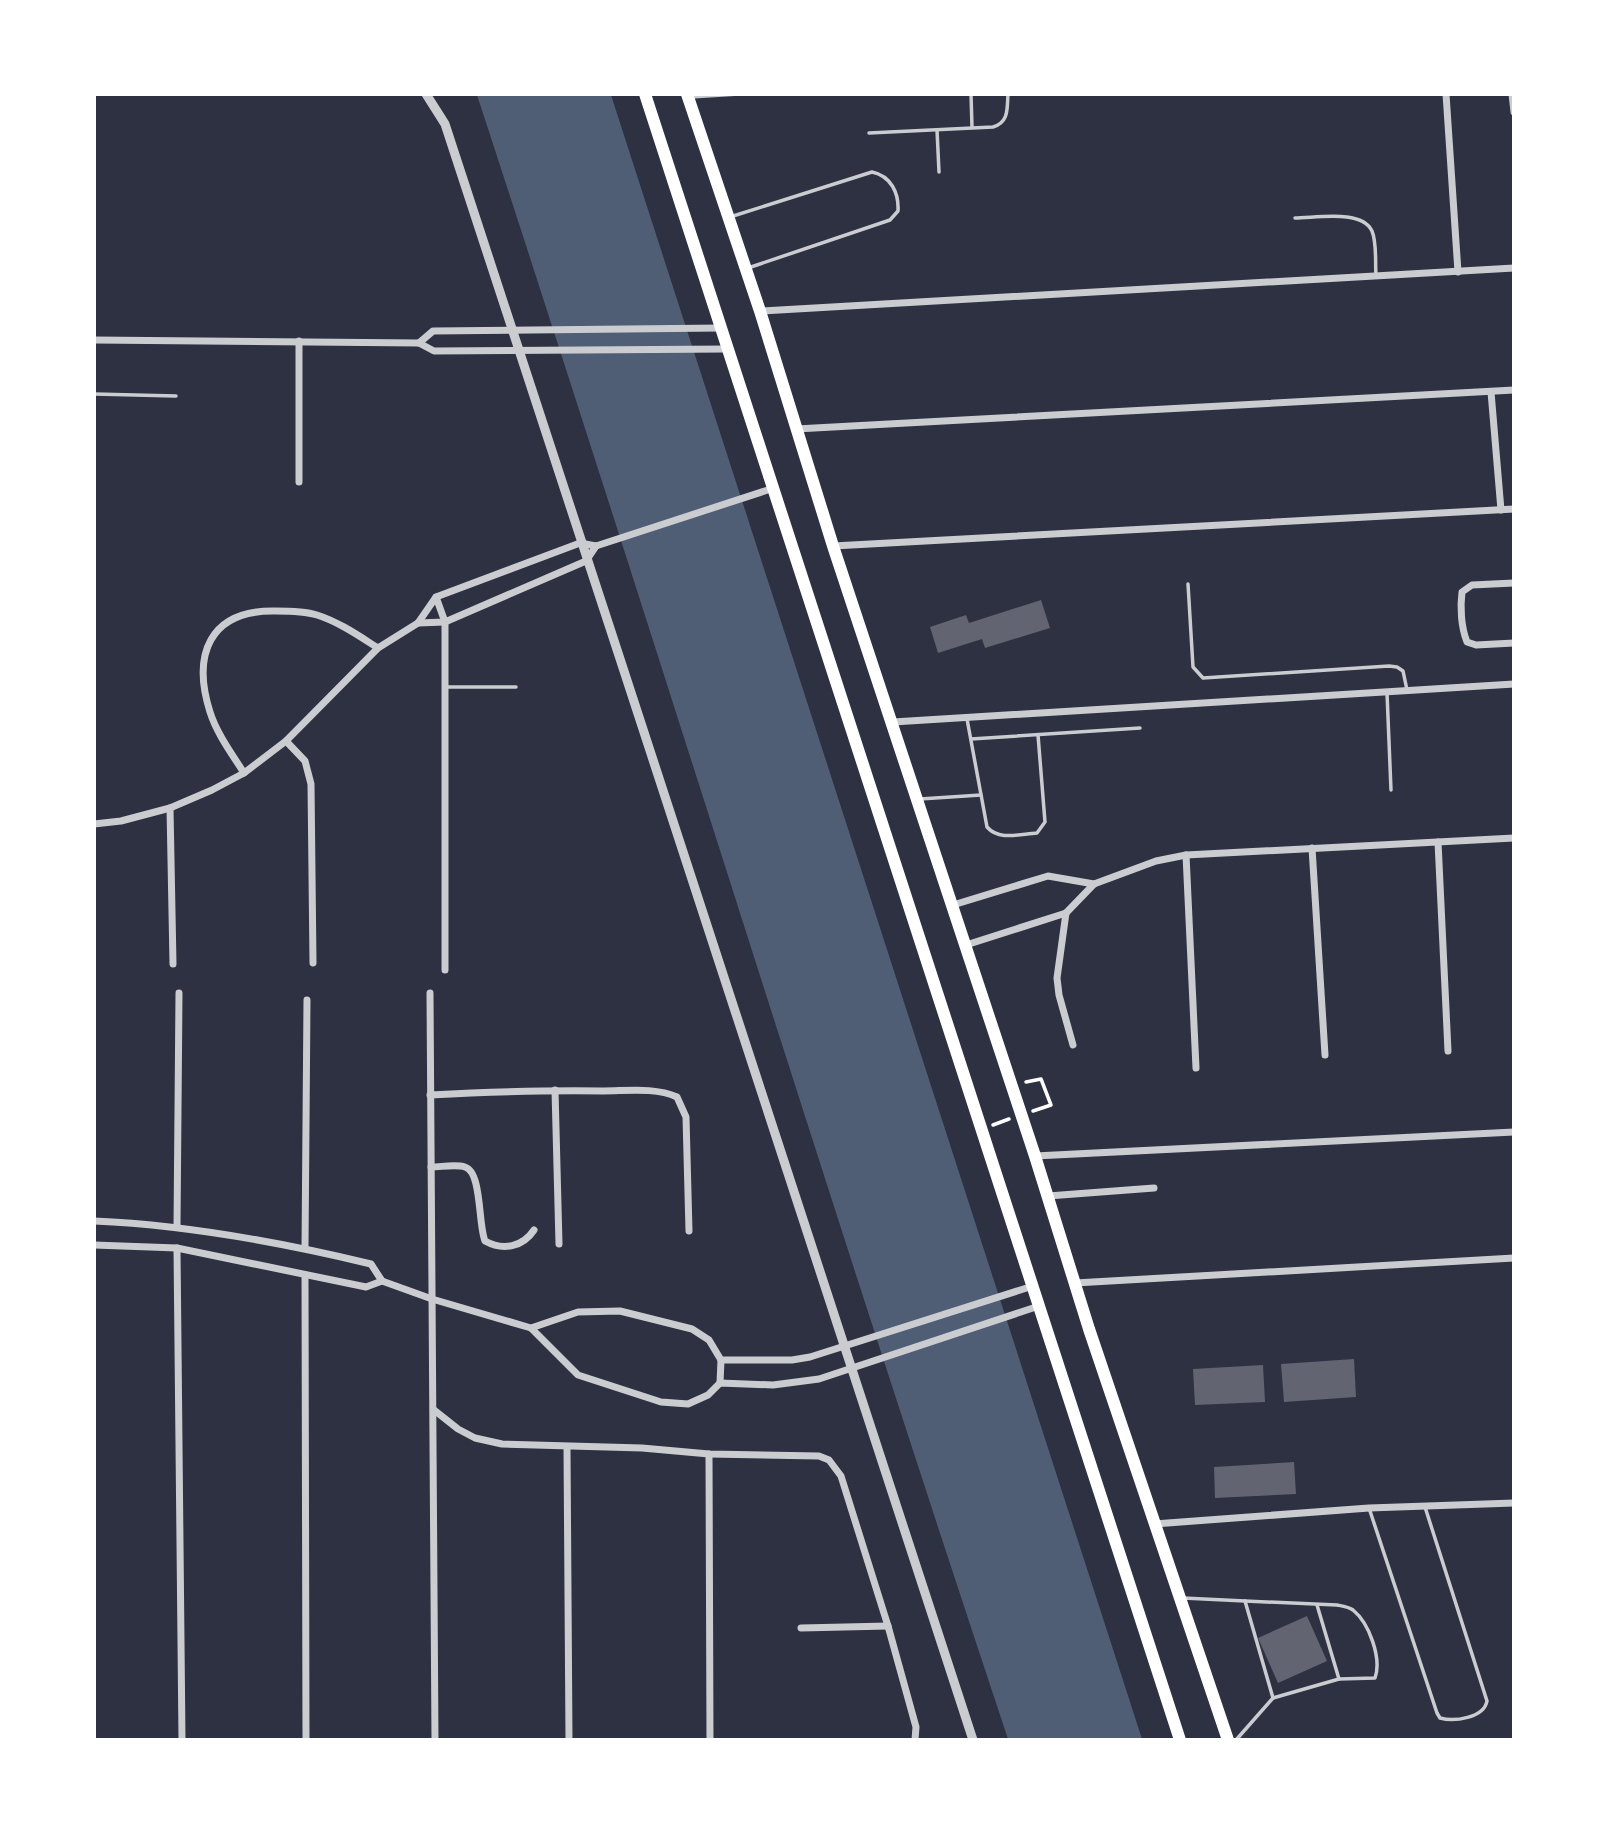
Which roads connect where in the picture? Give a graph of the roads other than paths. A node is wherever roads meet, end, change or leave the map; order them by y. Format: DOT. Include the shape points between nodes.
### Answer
graph roads {
  1 [pos="426,94"];
  2 [pos="645,94"];
  3 [pos="740,94"];
  4 [pos="971,94"];
  5 [pos="1008,94"];
  6 [pos="1446,94"];
  7 [pos="1512,94"];
  8 [pos="687,96"];
  9 [pos="1514,112"];
  10 [pos="972,128"];
  11 [pos="937,130"];
  12 [pos="869,133"];
  13 [pos="939,172"];
  14 [pos="728,217"];
  15 [pos="1295,218"];
  16 [pos="1514,268"];
  17 [pos="744,269"];
  18 [pos="1458,272"];
  19 [pos="1376,277"];
  20 [pos="760,312"];
  21 [pos="721,328"];
  22 [pos="512,331"];
  23 [pos="94,340"];
  24 [pos="299,341"];
  25 [pos="419,342"];
  26 [pos="518,349"];
  27 [pos="727,349"];
  28 [pos="1514,390"];
  29 [pos="1492,392"];
  30 [pos="94,394"];
  31 [pos="176,396"];
  32 [pos="796,429"];
  33 [pos="299,482"];
  34 [pos="774,488"];
  35 [pos="1514,509"];
  36 [pos="1501,510"];
  37 [pos="580,543"];
  38 [pos="596,546"];
  39 [pos="833,546"];
  40 [pos="586,561"];
  41 [pos="1514,583"];
  42 [pos="1188,584"];
  43 [pos="436,597"];
  44 [pos="446,622"];
  45 [pos="418,623"];
  46 [pos="1514,643"];
  47 [pos="378,648"];
  48 [pos="1514,684"];
  49 [pos="444,687"];
  50 [pos="516,687"];
  51 [pos="1407,690"];
  52 [pos="1386,691"];
  53 [pos="967,717"];
  54 [pos="893,722"];
  55 [pos="1140,728"];
  56 [pos="1038,735"];
  57 [pos="971,739"];
  58 [pos="286,741"];
  59 [pos="244,773"];
  60 [pos="1391,790"];
  61 [pos="981,795"];
  62 [pos="918,799"];
  63 [pos="170,808"];
  64 [pos="94,824"];
  65 [pos="1514,838"];
  66 [pos="1438,842"];
  67 [pos="1312,848"];
  68 [pos="1186,855"];
  69 [pos="1094,884"];
  70 [pos="953,905"];
  71 [pos="1066,913"];
  72 [pos="966,945"];
  73 [pos="313,963"];
  74 [pos="173,964"];
  75 [pos="445,970"];
  76 [pos="179,993"];
  77 [pos="430,993"];
  78 [pos="307,1000"];
  79 [pos="1073,1045"];
  80 [pos="1448,1051"];
  81 [pos="1325,1055"];
  82 [pos="1196,1068"];
  83 [pos="555,1090"];
  84 [pos="430,1094"];
  85 [pos="1514,1132"];
  86 [pos="1035,1156"];
  87 [pos="431,1167"];
  88 [pos="1154,1188"];
  89 [pos="1048,1196"];
  90 [pos="94,1221"];
  91 [pos="177,1227"];
  92 [pos="534,1230"];
  93 [pos="689,1231"];
  94 [pos="559,1244"];
  95 [pos="94,1245"];
  96 [pos="177,1248"];
  97 [pos="305,1248"];
  98 [pos="1514,1258"];
  99 [pos="305,1275"];
  100 [pos="382,1281"];
  101 [pos="1075,1283"];
  102 [pos="1032,1286"];
  103 [pos="432,1299"];
  104 [pos="1040,1306"];
  105 [pos="531,1328"];
  106 [pos="847,1347"];
  107 [pos="721,1360"];
  108 [pos="854,1367"];
  109 [pos="720,1383"];
  110 [pos="434,1410"];
  111 [pos="567,1447"];
  112 [pos="709,1454"];
  113 [pos="1514,1503"];
  114 [pos="1425,1505"];
  115 [pos="1369,1508"];
  116 [pos="1154,1524"];
  117 [pos="1181,1598"];
  118 [pos="1245,1601"];
  119 [pos="1317,1605"];
  120 [pos="888,1626"];
  121 [pos="801,1628"];
  122 [pos="1339,1679"];
  123 [pos="1273,1698"];
  124 [pos="182,1740"];
  125 [pos="306,1740"];
  126 [pos="435,1740"];
  127 [pos="569,1740"];
  128 [pos="710,1740"];
  129 [pos="915,1740"];
  130 [pos="973,1740"];
  131 [pos="1180,1740"];
  132 [pos="1227,1740"];
  133 [pos="1236,1740"];
  1 -- 22 [label="street" via="445,124"];
  2 -- 21 [label="main road"];
  3 -- 8 [label="lane"];
  4 -- 10 [label="lane"];
  5 -- 10 [label="lane" via="1006,118 1001,124"];
  6 -- 18 [label="street"];
  7 -- 9 [label="street"];
  8 -- 14 [label="main road"];
  10 -- 11 [label="lane"];
  11 -- 12 [label="lane"];
  11 -- 13 [label="lane"];
  14 -- 17 [label="main road"];
  14 -- 17 [label="lane" via="872,172 890,180 898,202 898,211 890,220"];
  15 -- 19 [label="lane" via="1365,220 1373,233"];
  16 -- 18 [label="street"];
  17 -- 20 [label="main road"];
  18 -- 19 [label="street"];
  19 -- 20 [label="street"];
  20 -- 32 [label="main road"];
  21 -- 22 [label="street"];
  21 -- 27 [label="main road"];
  22 -- 25 [label="street" via="433,331"];
  22 -- 26 [label="street"];
  23 -- 24 [label="street"];
  24 -- 25 [label="street"];
  24 -- 33 [label="street"];
  25 -- 26 [label="street" via="435,351"];
  26 -- 27 [label="street"];
  26 -- 37 [label="street"];
  27 -- 34 [label="main road"];
  28 -- 29 [label="street"];
  29 -- 32 [label="street"];
  29 -- 36 [label="street"];
  30 -- 31 [label="lane"];
  32 -- 39 [label="main road"];
  34 -- 38 [label="street"];
  34 -- 102 [label="main road"];
  35 -- 36 [label="street"];
  36 -- 39 [label="street"];
  37 -- 38 [label="street"];
  37 -- 40 [label="street"];
  37 -- 43 [label="street"];
  38 -- 40 [label="street"];
  39 -- 54 [label="main road"];
  40 -- 44 [label="street"];
  40 -- 106 [label="street"];
  41 -- 46 [label="street" via="1472,585 1462,592 1461,600 1467,642"];
  42 -- 51 [label="lane" via="1193,667 1203,678 1389,666 1403,671"];
  43 -- 44 [label="street"];
  43 -- 45 [label="street"];
  44 -- 45 [label="street"];
  44 -- 49 [label="street"];
  45 -- 47 [label="street"];
  47 -- 58 [label="street"];
  47 -- 59 [label="street" via="318,615 260,610 223,623 204,657 204,689 211,714"];
  48 -- 51 [label="street"];
  49 -- 50 [label="lane"];
  49 -- 75 [label="street"];
  51 -- 52 [label="street"];
  52 -- 53 [label="street"];
  52 -- 60 [label="lane"];
  53 -- 54 [label="street"];
  53 -- 57 [label="lane"];
  54 -- 62 [label="main road"];
  55 -- 56 [label="lane"];
  56 -- 57 [label="lane"];
  56 -- 61 [label="lane" via="1042,828 1037,833 993,834 987,828"];
  57 -- 61 [label="lane"];
  58 -- 59 [label="street"];
  58 -- 73 [label="street" via="305,761 311,784"];
  59 -- 63 [label="street"];
  61 -- 62 [label="lane"];
  62 -- 70 [label="main road"];
  63 -- 64 [label="street"];
  63 -- 74 [label="street"];
  65 -- 66 [label="street"];
  66 -- 67 [label="street"];
  66 -- 80 [label="street"];
  67 -- 68 [label="street"];
  67 -- 81 [label="street"];
  68 -- 69 [label="street"];
  68 -- 82 [label="street"];
  69 -- 70 [label="street" via="1048,876"];
  69 -- 71 [label="street"];
  70 -- 72 [label="main road"];
  71 -- 72 [label="street"];
  71 -- 79 [label="street" via="1057,978"];
  72 -- 86 [label="main road"];
  76 -- 91 [label="street"];
  77 -- 84 [label="street"];
  78 -- 97 [label="street"];
  83 -- 84 [label="street"];
  83 -- 93 [label="street" via="649,1091 677,1097 686,1117"];
  83 -- 94 [label="street"];
  84 -- 87 [label="street"];
  85 -- 86 [label="street"];
  86 -- 89 [label="main road"];
  87 -- 92 [label="street" via="466,1167 472,1172 485,1241 502,1247 519,1245"];
  87 -- 103 [label="street"];
  88 -- 89 [label="street"];
  89 -- 101 [label="main road"];
  90 -- 91 [label="street"];
  91 -- 97 [label="street"];
  95 -- 96 [label="street"];
  96 -- 99 [label="street"];
  96 -- 124 [label="street"];
  97 -- 100 [label="street" via="371,1264"];
  98 -- 101 [label="street"];
  99 -- 100 [label="street" via="366,1287"];
  99 -- 125 [label="street"];
  100 -- 103 [label="street"];
  101 -- 116 [label="main road"];
  102 -- 104 [label="main road"];
  102 -- 106 [label="street"];
  103 -- 105 [label="street"];
  103 -- 110 [label="street"];
  104 -- 108 [label="street"];
  104 -- 131 [label="main road"];
  105 -- 107 [label="street" via="578,1312 620,1311 692,1329 709,1340"];
  105 -- 109 [label="street" via="578,1375 661,1402 688,1404"];
  106 -- 107 [label="street" via="792,1360"];
  106 -- 108 [label="street"];
  107 -- 109 [label="street"];
  108 -- 109 [label="street" via="792,1384"];
  108 -- 130 [label="street"];
  110 -- 111 [label="street" via="475,1438"];
  110 -- 126 [label="street"];
  111 -- 112 [label="street"];
  111 -- 127 [label="street"];
  112 -- 120 [label="street" via="819,1455 829,1460 841,1476"];
  112 -- 128 [label="street"];
  113 -- 114 [label="street"];
  114 -- 115 [label="street"];
  114 -- 115 [label="lane" via="1487,1702 1480,1714 1448,1720 1437,1713"];
  115 -- 116 [label="street"];
  116 -- 117 [label="main road"];
  117 -- 118 [label="lane"];
  117 -- 132 [label="main road"];
  118 -- 119 [label="lane"];
  118 -- 123 [label="lane"];
  119 -- 122 [label="lane"];
  119 -- 122 [label="lane" via="1351,1608 1373,1643 1375,1678"];
  120 -- 121 [label="street"];
  120 -- 129 [label="street" via="916,1727"];
  122 -- 123 [label="lane"];
  123 -- 133 [label="lane"];
}
